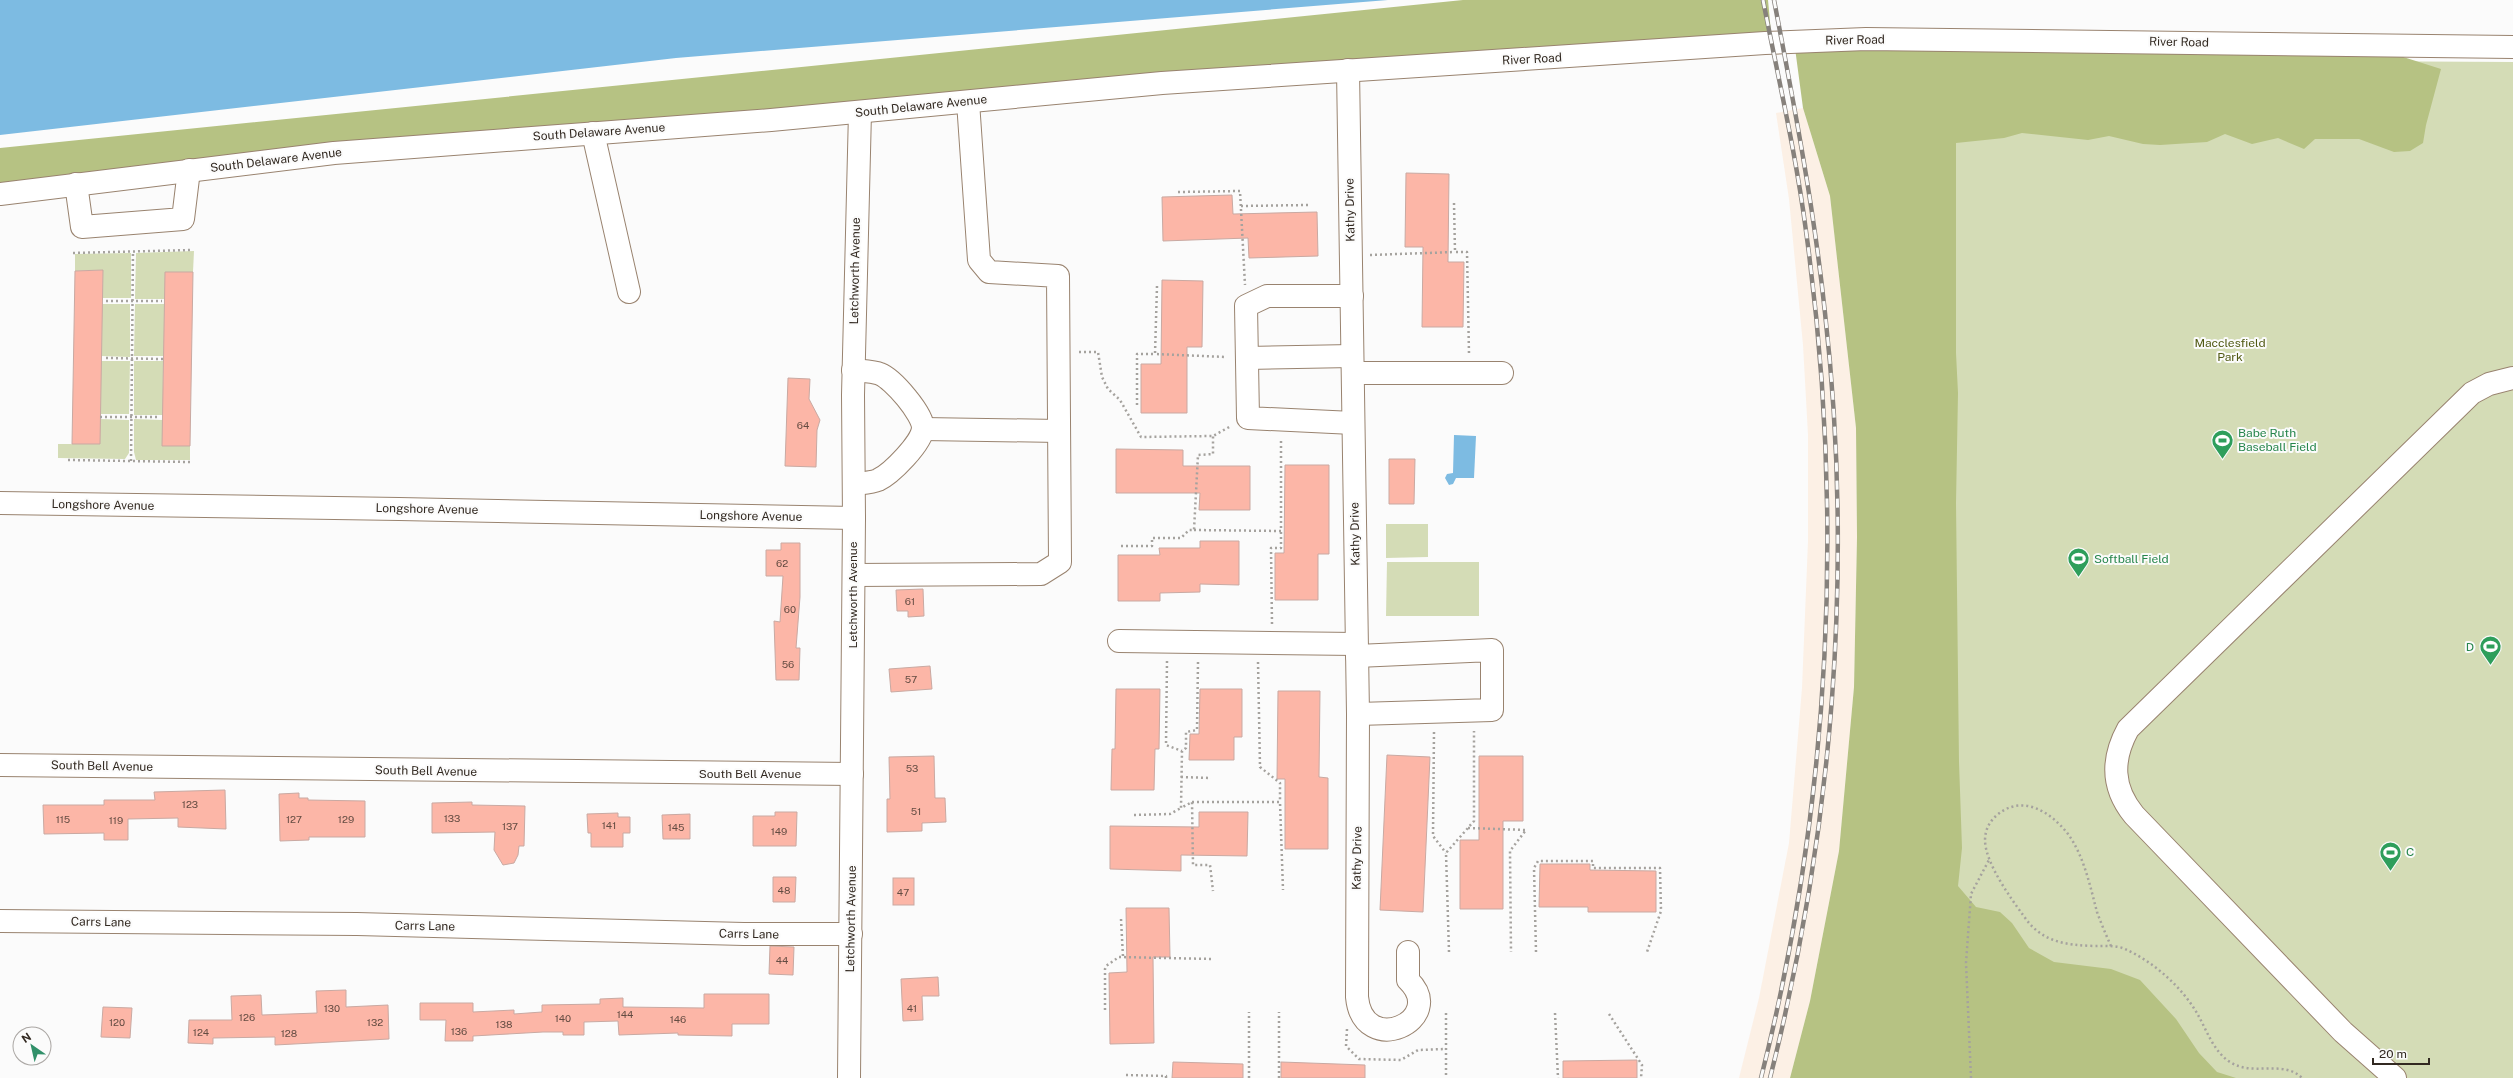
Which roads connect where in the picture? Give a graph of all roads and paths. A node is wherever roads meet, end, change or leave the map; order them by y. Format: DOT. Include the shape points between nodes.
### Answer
graph roads {
  1 [pos="2513,48"];
  2 [pos="1348,70"];
  3 [pos="1198,80"];
  4 [pos="968,102"];
  5 [pos="860,112"];
  6 [pos="593,132"];
  7 [pos="188,170"];
  8 [pos="76,184"];
  9 [pos="1178,192"];
  10 [pos="0,194"];
  11 [pos="1454,203"];
  12 [pos="1308,205"];
  13 [pos="1241,206"];
  14 [pos="191,250"];
  15 [pos="133,251"];
  16 [pos="1455,252"];
  17 [pos="73,253"];
  18 [pos="1351,256"];
  19 [pos="1157,286"];
  20 [pos="629,292"];
  21 [pos="1352,296"];
  22 [pos="132,300"];
  23 [pos="106,301"];
  24 [pos="162,301"];
  25 [pos="1246,306"];
  26 [pos="1059,351"];
  27 [pos="1155,354"];
  28 [pos="106,358"];
  29 [pos="1247,358"];
  30 [pos="132,359"];
  31 [pos="163,359"];
  32 [pos="1353,364"];
  33 [pos="853,370"];
  34 [pos="1470,373"];
  35 [pos="1502,373"];
  36 [pos="2513,378"];
  37 [pos="1138,405"];
  38 [pos="131,416"];
  39 [pos="100,417"];
  40 [pos="160,417"];
  41 [pos="1248,418"];
  42 [pos="1282,420"];
  43 [pos="1353,423"];
  44 [pos="923,429"];
  45 [pos="1059,431"];
  46 [pos="1213,436"];
  47 [pos="68,460"];
  48 [pos="131,461"];
  49 [pos="190,462"];
  50 [pos="854,484"];
  51 [pos="0,503"];
  52 [pos="854,518"];
  53 [pos="1194,530"];
  54 [pos="1281,531"];
  55 [pos="1121,546"];
  56 [pos="854,575"];
  57 [pos="1119,641"];
  58 [pos="1265,642"];
  59 [pos="1357,650"];
  60 [pos="1167,673"];
  61 [pos="1198,674"];
  62 [pos="1474,710"];
  63 [pos="1435,712"];
  64 [pos="1358,714"];
  65 [pos="1183,751"];
  66 [pos="0,764"];
  67 [pos="852,774"];
  68 [pos="1181,778"];
  69 [pos="1211,778"];
  70 [pos="1192,802"];
  71 [pos="1280,802"];
  72 [pos="1181,808"];
  73 [pos="1134,815"];
  74 [pos="1468,828"];
  75 [pos="1446,854"];
  76 [pos="1990,857"];
  77 [pos="1284,890"];
  78 [pos="1213,891"];
  79 [pos="1121,919"];
  80 [pos="0,921"];
  81 [pos="850,934"];
  82 [pos="2111,946"];
  83 [pos="1408,952"];
  84 [pos="1449,952"];
  85 [pos="1511,952"];
  86 [pos="1536,952"];
  87 [pos="1647,952"];
  88 [pos="1123,957"];
  89 [pos="1212,958"];
  90 [pos="1105,1010"];
  91 [pos="1250,1012"];
  92 [pos="1279,1012"];
  93 [pos="1446,1013"];
  94 [pos="1555,1013"];
  95 [pos="1609,1014"];
  96 [pos="1348,1047"];
  97 [pos="1446,1049"];
  98 [pos="1126,1075"];
  99 [pos="849,1078"];
  100 [pos="1166,1078"];
  101 [pos="1249,1078"];
  102 [pos="1278,1078"];
  103 [pos="1446,1078"];
  104 [pos="1558,1078"];
  105 [pos="1641,1078"];
  106 [pos="1971,1078"];
  107 [pos="2302,1078"];
  108 [pos="2395,1078"];
  1 -- 2 [label="street, River Road" via="1866,39 1765,43"];
  2 -- 3 [label="street, River Road"];
  2 -- 18 [label="street, Kathy Drive"];
  3 -- 4 [label="street, South Delaware Avenue"];
  4 -- 5 [label="street, South Delaware Avenue"];
  4 -- 26 [label="street" via="979,260 989,272 1058,276"];
  5 -- 6 [label="street, South Delaware Avenue"];
  5 -- 33 [label="street, Letchworth Avenue"];
  6 -- 7 [label="street, South Delaware Avenue" via="334,153"];
  6 -- 20 [label="street"];
  7 -- 8 [label="street, South Delaware Avenue"];
  7 -- 8 [label="street" via="183,219 82,227"];
  8 -- 10 [label="street, South Delaware Avenue"];
  9 -- 13 [label="path" via="1240,191"];
  11 -- 16 [label="path"];
  12 -- 13 [label="path"];
  13 -- 25 [label="path"];
  14 -- 15 [label="path"];
  15 -- 17 [label="path"];
  15 -- 22 [label="path"];
  16 -- 18 [label="path"];
  16 -- 34 [label="path" via="1467,252"];
  18 -- 21 [label="street, Kathy Drive"];
  19 -- 27 [label="path"];
  21 -- 25 [label="street" via="1267,296"];
  21 -- 32 [label="street, Kathy Drive"];
  22 -- 23 [label="path"];
  22 -- 24 [label="path"];
  22 -- 30 [label="path"];
  25 -- 29 [label="street"];
  26 -- 45 [label="street"];
  26 -- 46 [label="path" via="1098,352 1102,377 1108,389 1120,400 1141,437"];
  27 -- 29 [label="path"];
  27 -- 37 [label="path" via="1137,354"];
  28 -- 30 [label="path"];
  29 -- 32 [label="street"];
  29 -- 41 [label="street"];
  30 -- 31 [label="path"];
  30 -- 38 [label="path"];
  32 -- 34 [label="street"];
  32 -- 43 [label="street, Kathy Drive"];
  33 -- 44 [label="street" via="881,374 902,392 921,419"];
  33 -- 50 [label="street, Letchworth Avenue"];
  34 -- 35 [label="street"];
  36 -- 108 [label="street" via="2489,384 2472,393 2128,729 2116,758 2115,774 2118,789 2124,803 2134,815 2344,1032"];
  38 -- 39 [label="path"];
  38 -- 40 [label="path"];
  38 -- 48 [label="path"];
  41 -- 42 [label="street"];
  41 -- 46 [label="path"];
  42 -- 43 [label="street"];
  42 -- 54 [label="path"];
  43 -- 59 [label="street, Kathy Drive"];
  44 -- 45 [label="street"];
  44 -- 50 [label="street" via="918,440 900,463 878,480"];
  45 -- 56 [label="street" via="1060,562 1041,574"];
  46 -- 53 [label="path" via="1213,454 1198,455"];
  47 -- 48 [label="path"];
  48 -- 49 [label="path"];
  50 -- 52 [label="street, Letchworth Avenue"];
  51 -- 52 [label="street, Longshore Avenue" via="399,508"];
  52 -- 56 [label="street, Letchworth Avenue"];
  53 -- 54 [label="path"];
  53 -- 55 [label="path" via="1189,530 1181,538 1152,538 1152,546"];
  54 -- 58 [label="path" via="1281,548 1271,548"];
  56 -- 67 [label="street, Letchworth Avenue"];
  57 -- 58 [label="street"];
  58 -- 59 [label="street"];
  58 -- 71 [label="path" via="1260,767 1280,783"];
  59 -- 62 [label="street" via="1492,650 1492,710"];
  59 -- 64 [label="street, Kathy Drive"];
  60 -- 65 [label="path" via="1166,745"];
  61 -- 65 [label="path" via="1197,730 1186,732 1186,748"];
  62 -- 63 [label="street"];
  62 -- 74 [label="path" via="1474,821"];
  63 -- 64 [label="street"];
  63 -- 75 [label="path" via="1433,836"];
  64 -- 83 [label="street, Kathy Drive" via="1357,997 1362,1016 1377,1028 1397,1029 1414,1017 1419,996 1408,980"];
  65 -- 68 [label="path"];
  66 -- 67 [label="street, South Bell Avenue"];
  67 -- 81 [label="street, Letchworth Avenue"];
  68 -- 69 [label="path"];
  68 -- 72 [label="path"];
  70 -- 71 [label="path"];
  70 -- 72 [label="path"];
  70 -- 78 [label="path" via="1193,864 1210,865"];
  71 -- 77 [label="path"];
  72 -- 73 [label="path" via="1170,814"];
  74 -- 75 [label="path"];
  74 -- 85 [label="path" via="1526,830 1510,851"];
  75 -- 84 [label="path"];
  76 -- 82 [label="path" via="1995,872 2007,892 2030,926 2043,936 2071,945"];
  76 -- 82 [label="path" via="1985,843 1988,826 1993,818 2011,806 2020,804 2042,811 2057,823 2074,843"];
  76 -- 106 [label="path" via="1971,894 1966,963"];
  79 -- 88 [label="path"];
  80 -- 81 [label="street, Carrs Lane" via="357,924 744,934"];
  81 -- 99 [label="street, Letchworth Avenue"];
  82 -- 107 [label="path" via="2124,949 2138,957 2186,996 2220,1053 2230,1062 2249,1069 2284,1068"];
  86 -- 87 [label="path" via="1534,868 1538,861 1593,861 1593,868 1660,868 1661,911"];
  88 -- 89 [label="path"];
  88 -- 90 [label="path" via="1106,966"];
  91 -- 101 [label="path"];
  92 -- 102 [label="path"];
  93 -- 97 [label="path"];
  94 -- 104 [label="path"];
  95 -- 105 [label="path" via="1642,1065"];
  96 -- 97 [label="path" via="1360,1059 1366,1060 1401,1060 1418,1050"];
  97 -- 103 [label="path"];
  98 -- 100 [label="path"];
}
